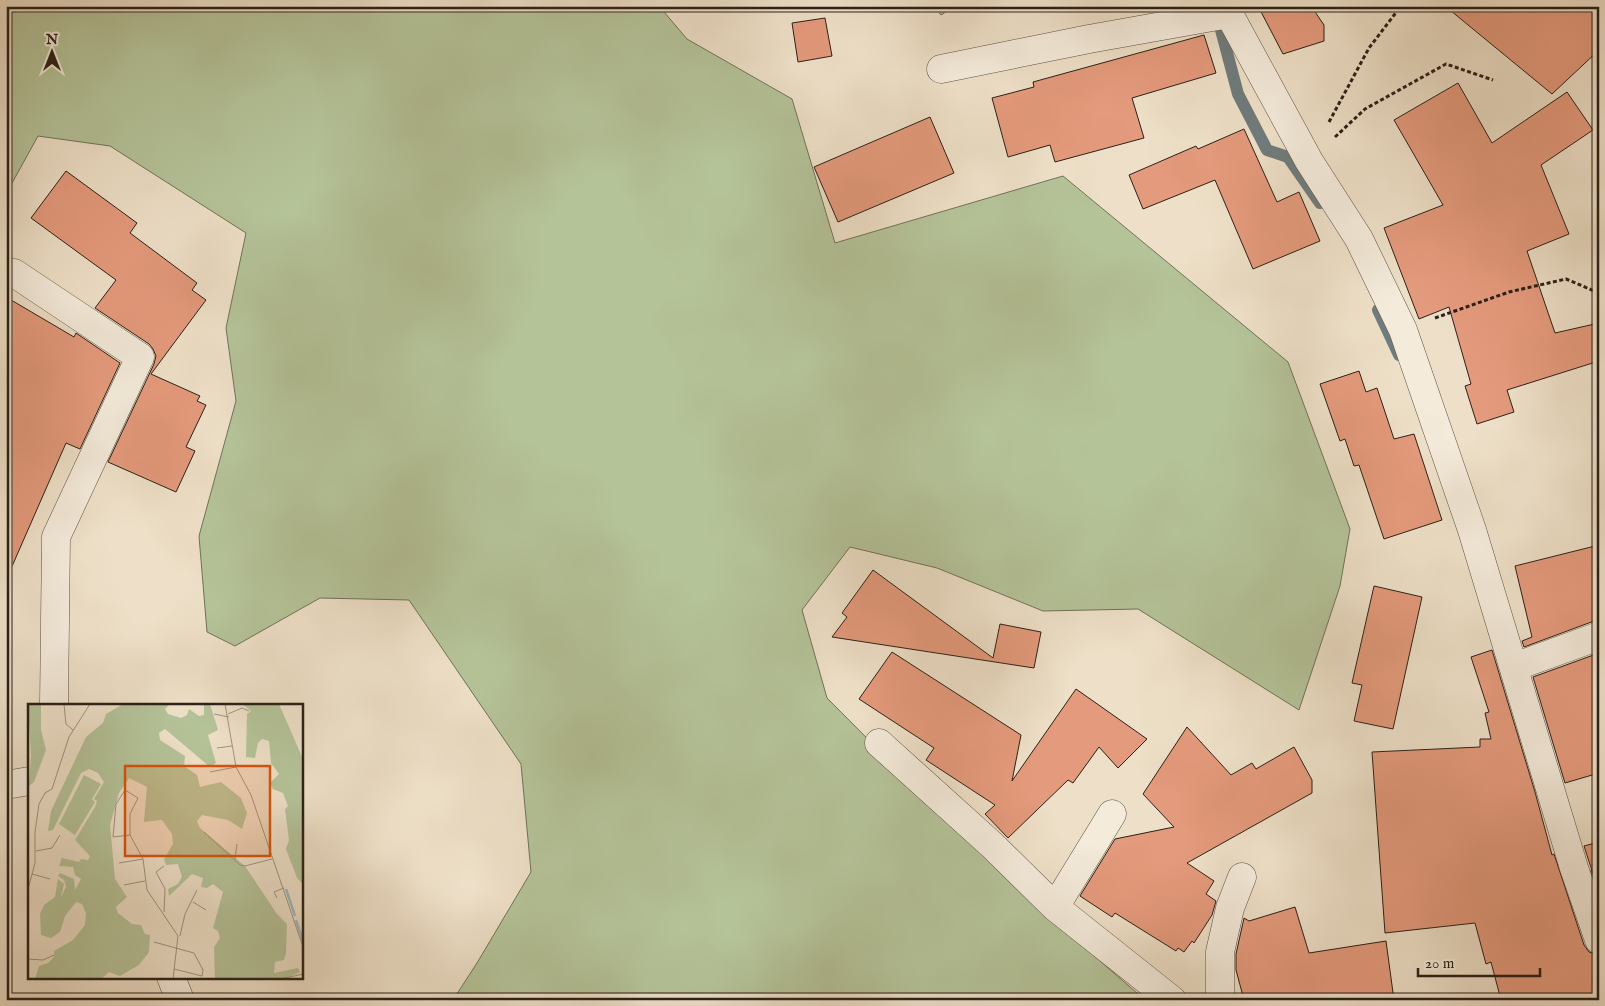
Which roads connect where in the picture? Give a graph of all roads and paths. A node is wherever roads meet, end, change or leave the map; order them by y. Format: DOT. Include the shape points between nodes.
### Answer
graph roads {
  1 [pos="1401,6"];
  2 [pos="1228,10"];
  3 [pos="941,69"];
  4 [pos="1492,80"];
  5 [pos="1309,161"];
  6 [pos="6,273"];
  7 [pos="1599,293"];
  8 [pos="1403,330"];
  9 [pos="1599,636"];
  10 [pos="1514,667"];
  11 [pos="54,704"];
  12 [pos="879,742"];
  13 [pos="28,781"];
  14 [pos="6,785"];
  15 [pos="1112,814"];
  16 [pos="1242,877"];
  17 [pos="1055,907"];
  18 [pos="1599,940"];
  19 [pos="171,978"];
  20 [pos="180,1000"];
  21 [pos="1172,1000"];
  22 [pos="1220,1000"];
  1 -- 5 [label="path" via="1369,48"];
  2 -- 3 [label="street"];
  2 -- 5 [label="street"];
  4 -- 5 [label="path" via="1446,64 1366,109"];
  5 -- 8 [label="street" via="1359,239"];
  6 -- 11 [label="street" via="14,273 140,357 56,536"];
  7 -- 8 [label="path" via="1566,280 1509,292"];
  8 -- 10 [label="street" via="1472,530"];
  9 -- 10 [label="street"];
  10 -- 18 [label="street"];
  12 -- 17 [label="street"];
  13 -- 14 [label="street"];
  15 -- 17 [label="street"];
  16 -- 22 [label="street" via="1230,908 1220,952"];
  17 -- 21 [label="street"];
  19 -- 20 [label="street"];
}
